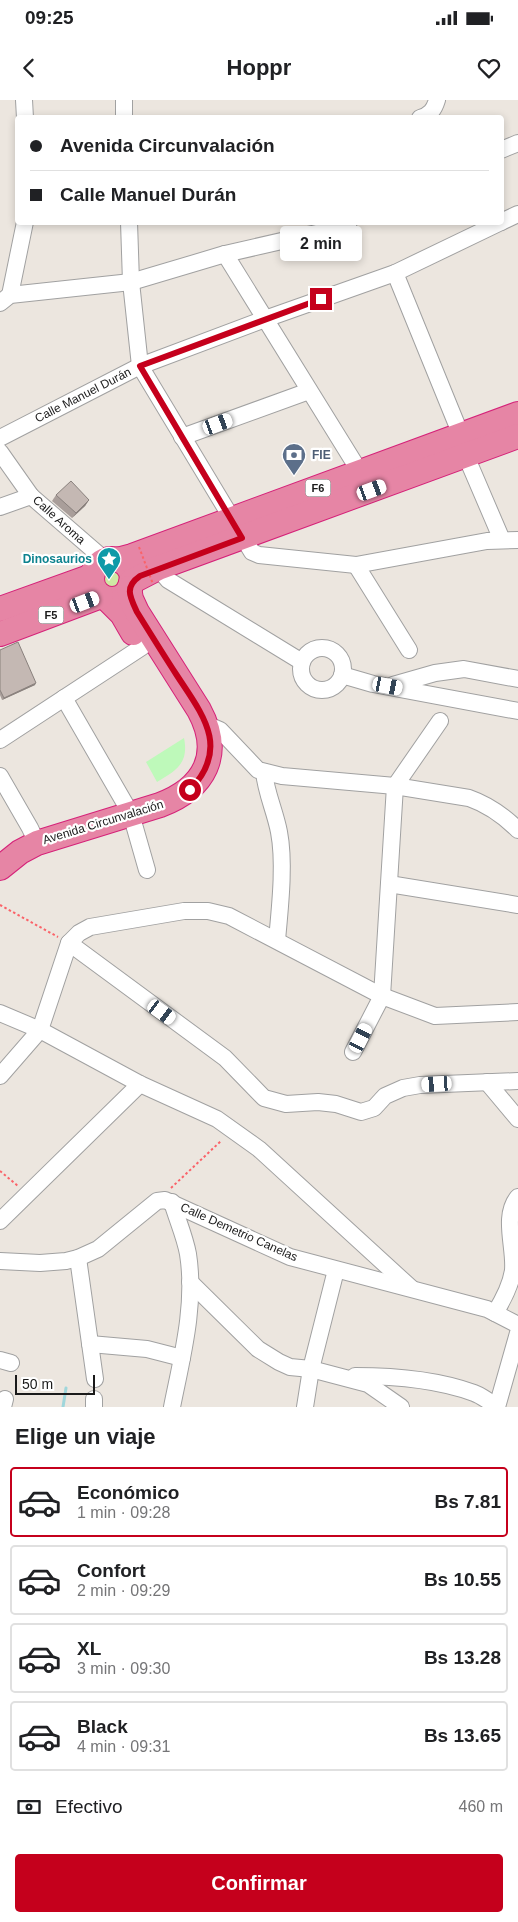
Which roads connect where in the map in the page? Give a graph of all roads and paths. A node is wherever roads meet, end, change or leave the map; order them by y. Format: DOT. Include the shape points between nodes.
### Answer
graph roads {
  1 [pos="24,100"];
  2 [pos="124,100"];
  3 [pos="437,100"];
  4 [pos="25,115"];
  5 [pos="124,115"];
  6 [pos="427,115"];
  7 [pos="518,144"];
  8 [pos="504,149"];
  9 [pos="518,214"];
  10 [pos="504,221"];
  11 [pos="25,225"];
  12 [pos="129,225"];
  13 [pos="340,225"];
  14 [pos="495,225"];
  15 [pos="225,254"];
  16 [pos="395,273"];
  17 [pos="131,282"];
  18 [pos="5,299"];
  19 [pos="265,318"];
  20 [pos="140,366"];
  21 [pos="309,391"];
  22 [pos="518,414"];
  23 [pos="518,436"];
  24 [pos="182,437"];
  25 [pos="0,438"];
  26 [pos="463,445"];
  27 [pos="0,452"];
  28 [pos="360,472"];
  29 [pos="32,496"];
  30 [pos="0,506"];
  31 [pos="237,528"];
  32 [pos="514,543"];
  33 [pos="139,547"];
  34 [pos="356,565"];
  35 [pos="104,578"];
  36 [pos="143,581"];
  37 [pos="0,609"];
  38 [pos="0,634"];
  39 [pos="142,647"];
  40 [pos="409,650"];
  41 [pos="302,662"];
  42 [pos="342,675"];
  43 [pos="518,679"];
  44 [pos="388,686"];
  45 [pos="64,698"];
  46 [pos="518,711"];
  47 [pos="198,717"];
  48 [pos="440,722"];
  49 [pos="0,740"];
  50 [pos="264,772"];
  51 [pos="0,776"];
  52 [pos="395,786"];
  53 [pos="127,807"];
  54 [pos="518,830"];
  55 [pos="34,835"];
  56 [pos="0,847"];
  57 [pos="0,868"];
  58 [pos="147,870"];
  59 [pos="389,884"];
  60 [pos="518,904"];
  61 [pos="0,905"];
  62 [pos="277,940"];
  63 [pos="68,943"];
  64 [pos="382,996"];
  65 [pos="518,1012"];
  66 [pos="0,1013"];
  67 [pos="40,1030"];
  68 [pos="354,1052"];
  69 [pos="0,1076"];
  70 [pos="518,1081"];
  71 [pos="487,1082"];
  72 [pos="140,1084"];
  73 [pos="518,1119"];
  74 [pos="232,1130"];
  75 [pos="0,1171"];
  76 [pos="27,1194"];
  77 [pos="518,1197"];
  78 [pos="164,1202"];
  79 [pos="0,1221"];
  80 [pos="78,1258"];
  81 [pos="0,1261"];
  82 [pos="336,1270"];
  83 [pos="190,1282"];
  84 [pos="413,1290"];
  85 [pos="495,1313"];
  86 [pos="518,1325"];
  87 [pos="518,1332"];
  88 [pos="90,1344"];
  89 [pos="182,1358"];
  90 [pos="311,1369"];
  91 [pos="340,1377"];
  92 [pos="95,1379"];
  93 [pos="172,1407"];
  94 [pos="305,1407"];
  95 [pos="401,1407"];
  96 [pos="497,1407"];
  1 -- 4 [label="street"];
  2 -- 5 [label="street"];
  3 -- 6 [label="street"];
  7 -- 8 [label="street"];
  9 -- 10 [label="street, Calle Manuel Durán"];
  11 -- 18 [label="street"];
  12 -- 17 [label="street"];
  13 -- 15 [label="street"];
  14 -- 16 [label="street, Calle Manuel Durán"];
  15 -- 17 [label="street"];
  15 -- 19 [label="street"];
  16 -- 19 [label="street, Calle Manuel Durán"];
  16 -- 26 [label="street"];
  17 -- 18 [label="street"];
  17 -- 20 [label="street"];
  19 -- 20 [label="street, Calle Manuel Durán"];
  19 -- 21 [label="street"];
  20 -- 24 [label="street"];
  20 -- 25 [label="street, Calle Manuel Durán"];
  21 -- 24 [label="street"];
  21 -- 28 [label="street"];
  22 -- 26 [label="highway, F6"];
  23 -- 26 [label="highway, F6"];
  24 -- 31 [label="street"];
  26 -- 28 [label="highway, F6"];
  26 -- 31 [label="highway, F6"];
  26 -- 32 [label="street"];
  27 -- 29 [label="street, Calle Aroma"];
  28 -- 31 [label="highway, F6"];
  29 -- 30 [label="street"];
  29 -- 35 [label="street, Calle Aroma"];
  31 -- 34 [label="street" via="252,552 259,555"];
  31 -- 35 [label="highway, F6"];
  31 -- 36 [label="highway, F6"];
  32 -- 34 [label="street" via="487,541"];
  33 -- 36 [label="path, bridge"];
  34 -- 40 [label="street"];
  35 -- 36 [label="highway, Avenida Circunvalación" via="126,566 131,576"];
  35 -- 36 [label="highway, F5" via="120,597"];
  35 -- 37 [label="highway, F5"];
  35 -- 38 [label="highway, F5"];
  35 -- 39 [label="highway, Avenida Circunvalación"];
  36 -- 41 [label="street" via="168,580"];
  36 -- 47 [label="highway, Avenida Circunvalación" via="130,599"];
  39 -- 45 [label="street"];
  39 -- 47 [label="highway, Avenida Circunvalación"];
  41 -- 42 [label="street" via="318,648 332,650 341,660"];
  41 -- 42 [label="street" via="302,675 315,689 335,686"];
  42 -- 44 [label="street"];
  43 -- 44 [label="street" via="464,669"];
  44 -- 46 [label="street"];
  45 -- 49 [label="street"];
  45 -- 53 [label="street"];
  47 -- 50 [label="street" via="220,730 258,770"];
  47 -- 53 [label="highway, Avenida Circunvalación" via="192,729 192,761 185,774"];
  48 -- 52 [label="street"];
  50 -- 52 [label="street" via="324,781"];
  50 -- 62 [label="street" via="280,841"];
  51 -- 55 [label="street"];
  52 -- 54 [label="street" via="475,800 505,817"];
  52 -- 59 [label="street"];
  53 -- 55 [label="highway, Avenida Circunvalación"];
  53 -- 58 [label="street"];
  55 -- 56 [label="highway, Avenida Circunvalación"];
  55 -- 57 [label="highway, Avenida Circunvalación"];
  59 -- 60 [label="street"];
  59 -- 64 [label="street"];
  61 -- 63 [label="path"];
  62 -- 63 [label="street" via="229,916 196,910 90,927"];
  62 -- 64 [label="street"];
  63 -- 67 [label="street"];
  63 -- 71 [label="street" via="225,1058 264,1098 286,1104 336,1104 360,1112 374,1108 385,1096 403,1088"];
  64 -- 65 [label="street" via="435,1016"];
  64 -- 68 [label="street"];
  66 -- 67 [label="street"];
  67 -- 69 [label="street"];
  67 -- 72 [label="street"];
  70 -- 71 [label="street"];
  71 -- 73 [label="street"];
  72 -- 74 [label="street" via="216,1119"];
  72 -- 76 [label="street"];
  74 -- 78 [label="path"];
  74 -- 84 [label="street" via="258,1149"];
  75 -- 76 [label="path"];
  76 -- 79 [label="street"];
  77 -- 85 [label="street" via="513,1203 511,1216 513,1270 507,1293"];
  78 -- 80 [label="street" via="98,1250"];
  78 -- 82 [label="street, Calle Demetrio Canelas" via="290,1257"];
  78 -- 83 [label="street" via="188,1253"];
  80 -- 81 [label="street" via="40,1263"];
  80 -- 88 [label="street"];
  82 -- 84 [label="street, Calle Demetrio Canelas"];
  82 -- 90 [label="street"];
  83 -- 89 [label="street"];
  83 -- 90 [label="street" via="258,1349 290,1368"];
  84 -- 85 [label="street, Calle Demetrio Canelas"];
  85 -- 86 [label="street, Calle Demetrio Canelas"];
  87 -- 96 [label="street"];
  88 -- 89 [label="street" via="147,1349"];
  88 -- 92 [label="street"];
  89 -- 93 [label="street"];
  90 -- 91 [label="street"];
  90 -- 94 [label="street"];
  91 -- 95 [label="street" via="368,1384"];
  91 -- 96 [label="street" via="386,1376 433,1382 475,1394"];
}
